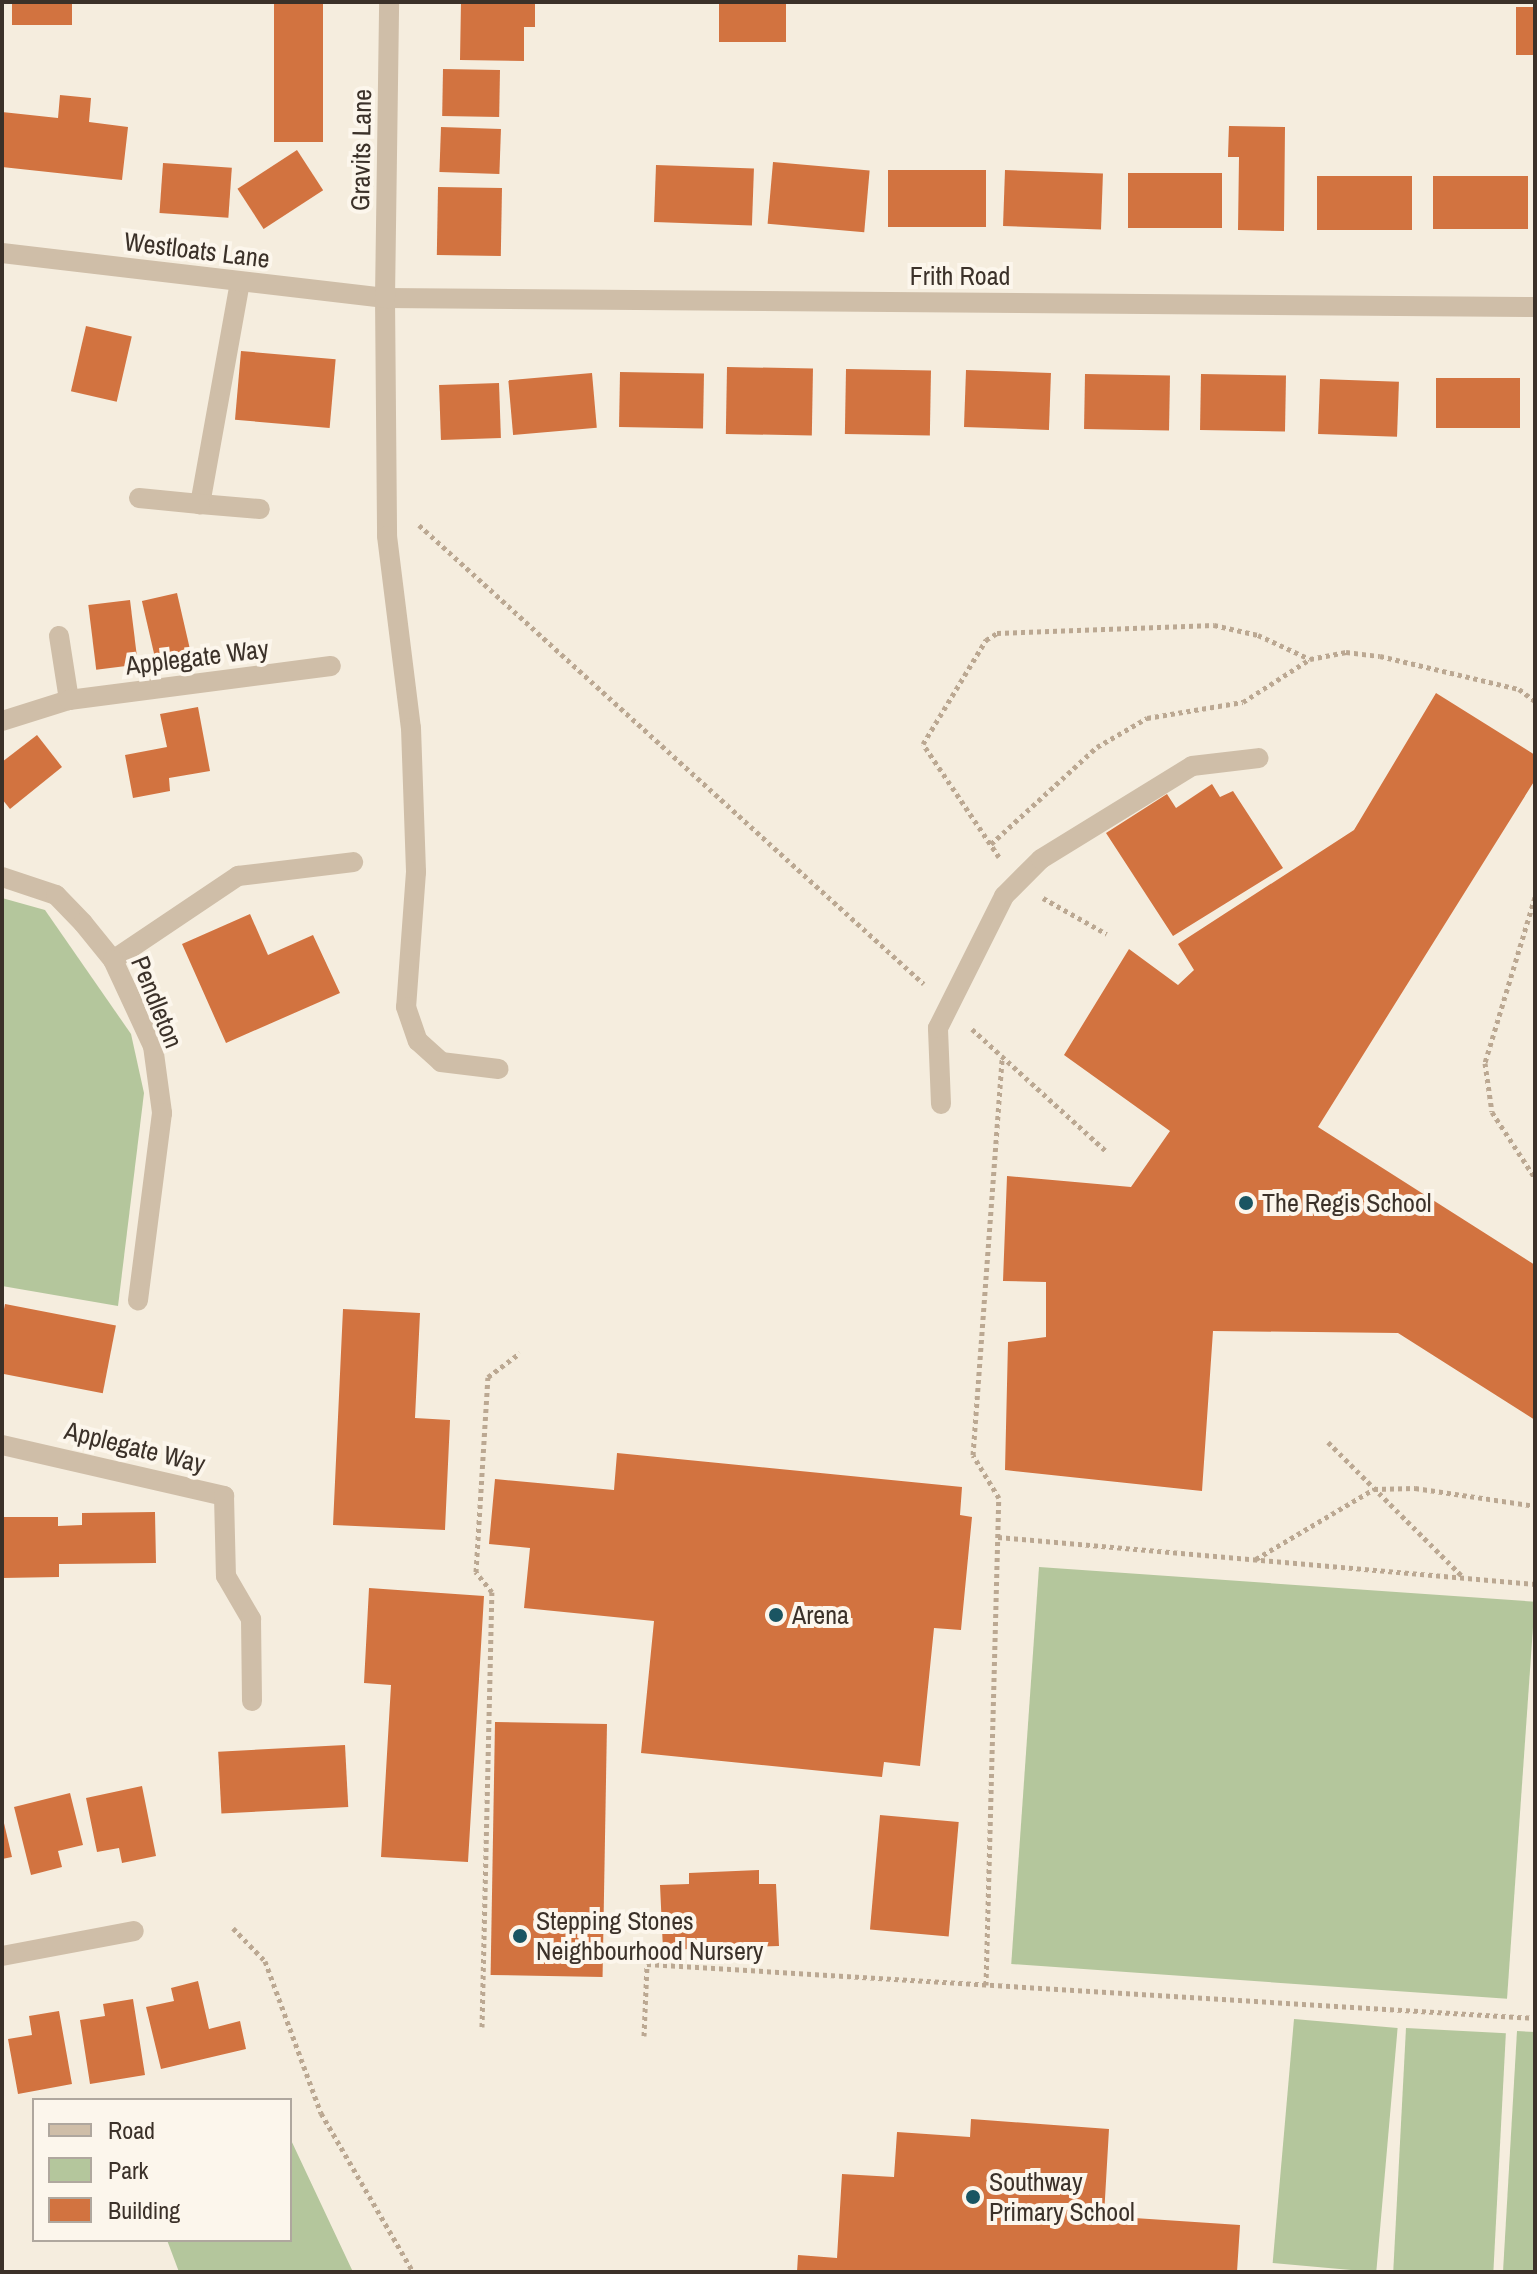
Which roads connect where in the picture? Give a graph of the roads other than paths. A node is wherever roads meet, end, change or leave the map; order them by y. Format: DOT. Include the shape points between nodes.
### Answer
graph roads {
  1 [pos="389,2"];
  2 [pos="2,253"];
  3 [pos="240,282"];
  4 [pos="385,298"];
  5 [pos="1535,307"];
  6 [pos="139,498"];
  7 [pos="200,504"];
  8 [pos="260,509"];
  9 [pos="59,636"];
  10 [pos="331,666"];
  11 [pos="69,700"];
  12 [pos="2,721"];
  13 [pos="1259,758"];
  14 [pos="353,862"];
  15 [pos="2,877"];
  16 [pos="113,960"];
  17 [pos="499,1069"];
  18 [pos="941,1104"];
  19 [pos="138,1300"];
  20 [pos="2,1445"];
  21 [pos="252,1701"];
  22 [pos="134,1931"];
  23 [pos="2,1956"];
  1 -- 4 [label="street, Gravits Lane"];
  2 -- 3 [label="street, Westloats Lane"];
  3 -- 4 [label="street, Westloats Lane"];
  3 -- 7 [label="street"];
  4 -- 5 [label="street, Frith Road"];
  4 -- 17 [label="street, Gravits Lane" via="385,496 411,728 416,872 406,1007 418,1041 441,1062"];
  6 -- 7 [label="street"];
  7 -- 8 [label="street"];
  9 -- 11 [label="street"];
  10 -- 11 [label="street, Applegate Way"];
  11 -- 12 [label="street, Applegate Way"];
  13 -- 18 [label="street" via="1192,766 1041,859 1017,883 976,940 946,1005 936,1056"];
  14 -- 16 [label="street" via="238,876"];
  15 -- 16 [label="street, Pendleton" via="56,895"];
  16 -- 19 [label="street, Pendleton" via="153,1046 162,1113"];
  20 -- 21 [label="street, Applegate Way" via="224,1496 226,1576 251,1619"];
  22 -- 23 [label="street"];
}
